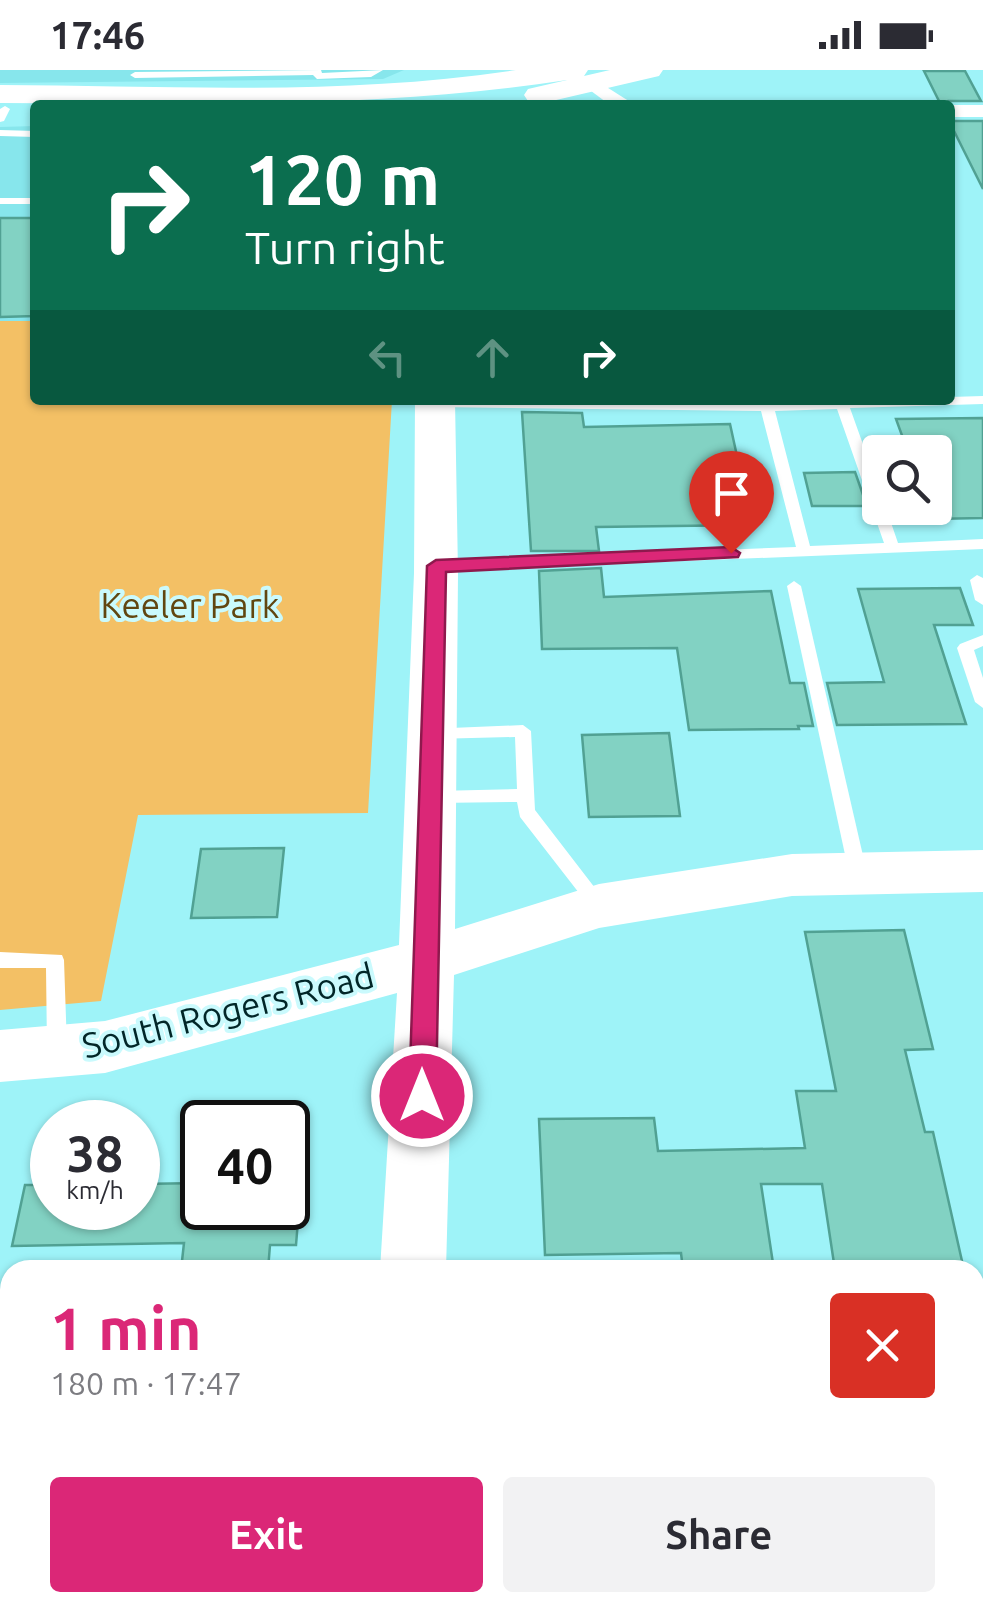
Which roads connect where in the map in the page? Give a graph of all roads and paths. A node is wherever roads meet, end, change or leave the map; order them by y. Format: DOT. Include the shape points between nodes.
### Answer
graph roads {
  1 [pos="378,70"];
  2 [pos="485,70"];
  3 [pos="649,70"];
  4 [pos="581,75"];
  5 [pos="317,78"];
  6 [pos="131,86"];
  7 [pos="425,88"];
  8 [pos="459,92"];
  9 [pos="516,94"];
  10 [pos="64,100"];
  11 [pos="617,100"];
  12 [pos="983,111"];
  13 [pos="7,112"];
  14 [pos="955,112"];
  15 [pos="30,130"];
  16 [pos="0,201"];
  17 [pos="30,201"];
  18 [pos="983,400"];
  19 [pos="955,401"];
  20 [pos="435,405"];
  21 [pos="684,405"];
  22 [pos="867,405"];
  23 [pos="767,406"];
  24 [pos="844,406"];
  25 [pos="983,544"];
  26 [pos="892,546"];
  27 [pos="804,550"];
  28 [pos="436,566"];
  29 [pos="977,580"];
  30 [pos="794,586"];
  31 [pos="983,600"];
  32 [pos="983,640"];
  33 [pos="983,702"];
  34 [pos="431,734"];
  35 [pos="526,796"];
  36 [pos="429,797"];
  37 [pos="858,873"];
  38 [pos="981,880"];
  39 [pos="599,906"];
  40 [pos="0,960"];
  41 [pos="424,962"];
  42 [pos="57,1050"];
  43 [pos="0,1056"];
  44 [pos="414,1260"];
  1 -- 5 [label="lane"];
  2 -- 9 [label="street"];
  3 -- 4 [label="street"];
  4 -- 9 [label="street"];
  4 -- 11 [label="street"];
  5 -- 6 [label="street"];
  5 -- 7 [label="street"];
  6 -- 10 [label="street"];
  7 -- 8 [label="street"];
  8 -- 9 [label="street"];
  12 -- 14 [label="street"];
  13 -- 15 [label="lane"];
  16 -- 17 [label="lane"];
  18 -- 19 [label="lane"];
  20 -- 28 [label="street"];
  21 -- 23 [label="lane"];
  22 -- 24 [label="lane"];
  23 -- 24 [label="lane"];
  23 -- 27 [label="lane"];
  24 -- 26 [label="lane"];
  25 -- 26 [label="lane"];
  26 -- 27 [label="lane"];
  27 -- 28 [label="lane"];
  28 -- 34 [label="street"];
  29 -- 31 [label="lane"];
  30 -- 37 [label="lane"];
  32 -- 33 [label="lane" via="965,648"];
  34 -- 35 [label="lane" via="523,732"];
  34 -- 36 [label="street"];
  35 -- 36 [label="lane"];
  35 -- 39 [label="lane" via="526,812"];
  36 -- 41 [label="street"];
  37 -- 38 [label="street, South Rogers Road"];
  37 -- 39 [label="street, South Rogers Road" via="792,875"];
  39 -- 41 [label="street, South Rogers Road"];
  40 -- 42 [label="lane" via="56,960"];
  41 -- 42 [label="street, South Rogers Road" via="176,1031"];
  41 -- 44 [label="street"];
  42 -- 43 [label="street, South Rogers Road"];
}
